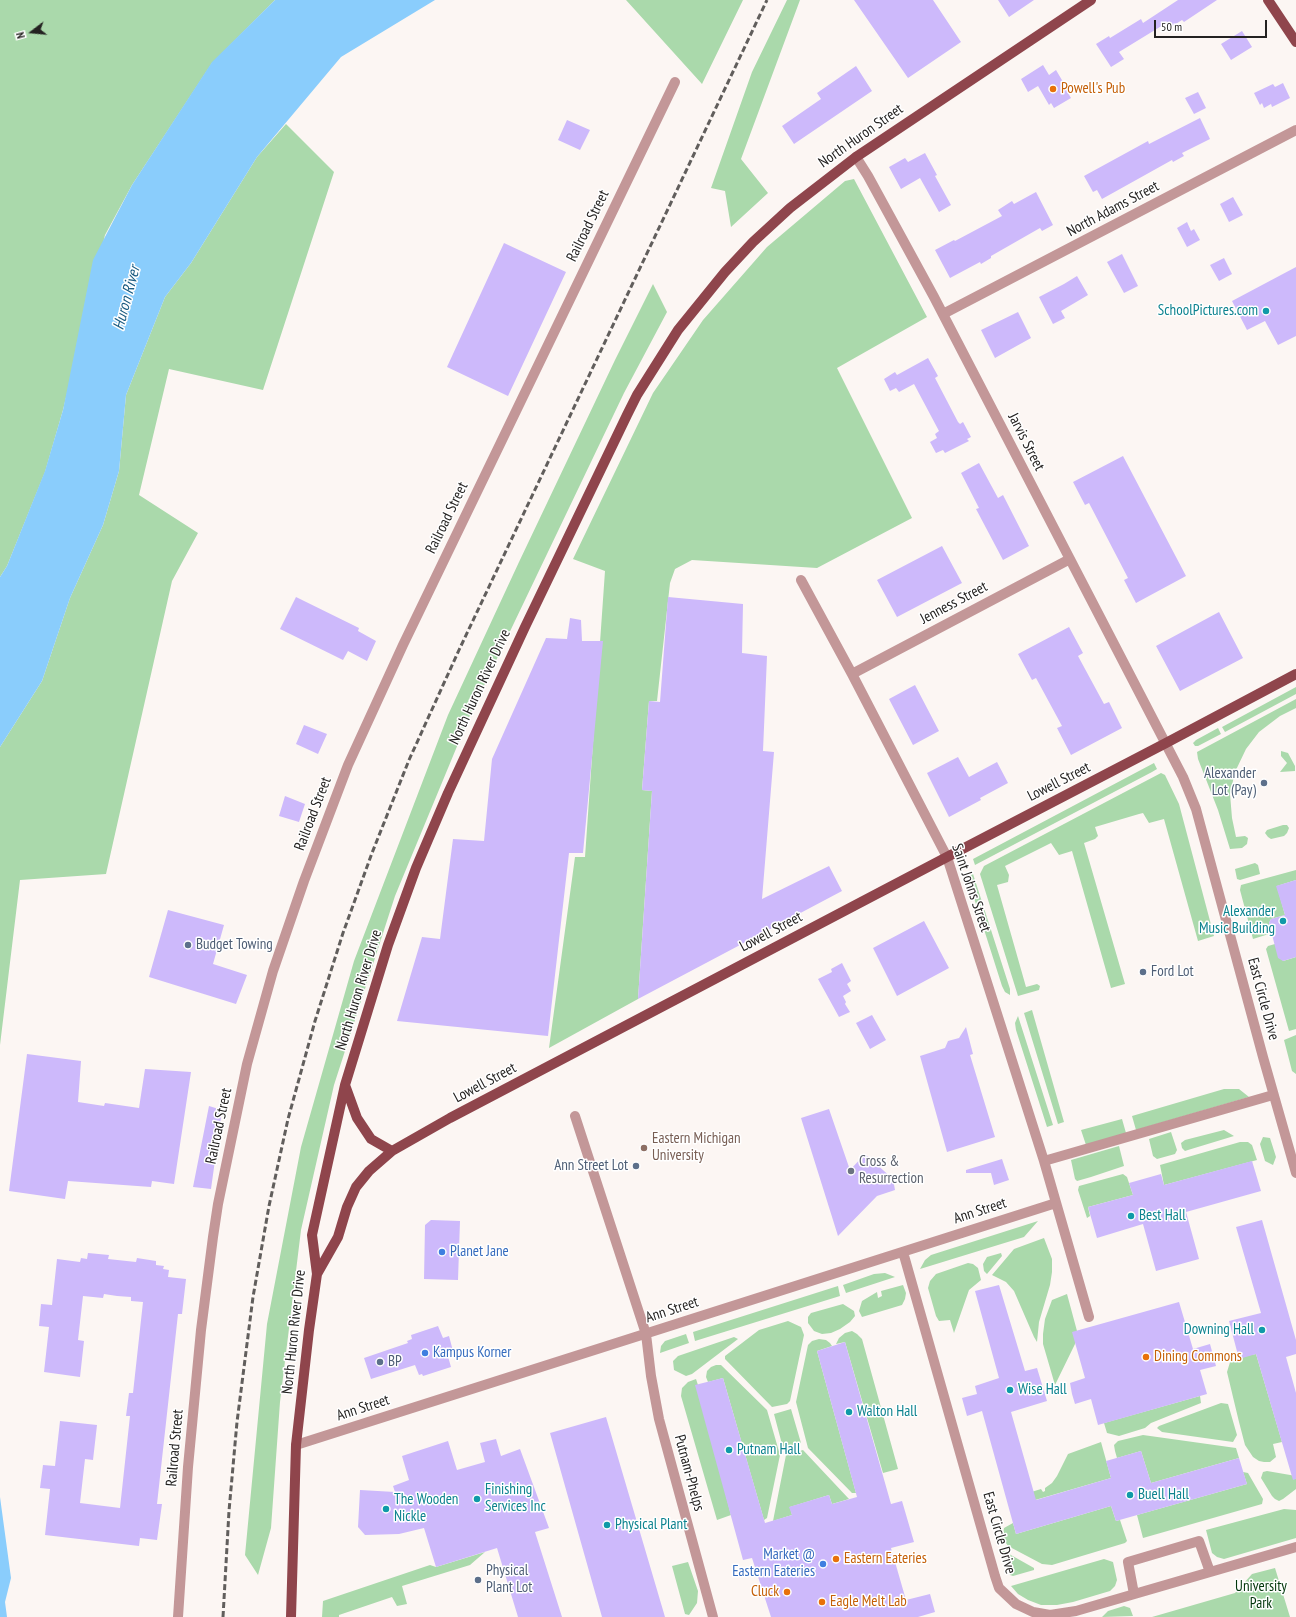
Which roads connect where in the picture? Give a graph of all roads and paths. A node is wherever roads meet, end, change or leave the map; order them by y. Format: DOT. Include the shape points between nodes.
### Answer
graph roads {
  1 [pos="1091,0"];
  2 [pos="1268,0"];
  3 [pos="1296,42"];
  4 [pos="675,82"];
  5 [pos="1296,130"];
  6 [pos="856,157"];
  7 [pos="943,314"];
  8 [pos="627,415"];
  9 [pos="1070,559"];
  10 [pos="801,580"];
  11 [pos="852,674"];
  12 [pos="1296,674"];
  13 [pos="1166,743"];
  14 [pos="947,857"];
  15 [pos="345,1085"];
  16 [pos="1273,1094"];
  17 [pos="575,1116"];
  18 [pos="392,1151"];
  19 [pos="1044,1161"];
  20 [pos="1296,1174"];
  21 [pos="1056,1203"];
  22 [pos="903,1252"];
  23 [pos="317,1274"];
  24 [pos="1089,1317"];
  25 [pos="646,1334"];
  26 [pos="296,1445"];
  27 [pos="1296,1546"];
  28 [pos="1210,1572"];
  29 [pos="1134,1594"];
  30 [pos="1076,1614"];
  31 [pos="178,1617"];
  32 [pos="291,1617"];
  33 [pos="713,1617"];
  1 -- 6 [label="main road, North Huron Street"];
  2 -- 3 [label="main road"];
  4 -- 31 [label="street, Railroad Street" via="402,645 348,765 273,971 244,1079 213,1237 188,1467"];
  5 -- 7 [label="street, North Adams Street"];
  6 -- 7 [label="street, Jarvis Street"];
  6 -- 8 [label="main road, North Huron Street" via="790,208 752,242 678,330"];
  7 -- 9 [label="street, Jarvis Street"];
  8 -- 15 [label="main road, North Huron River Drive" via="522,634 416,868 388,945"];
  9 -- 11 [label="street, Jenness Street"];
  9 -- 13 [label="street, Jarvis Street"];
  10 -- 11 [label="street, Saint Johns Street"];
  11 -- 14 [label="street, Saint Johns Street"];
  12 -- 13 [label="main road, Lowell Street"];
  13 -- 14 [label="main road, Lowell Street"];
  13 -- 16 [label="street, East Circle Drive" via="1196,809"];
  14 -- 18 [label="main road, Lowell Street" via="450,1118"];
  14 -- 19 [label="street, Saint Johns Street"];
  15 -- 18 [label="main road" via="356,1118 371,1139"];
  15 -- 23 [label="main road, North Huron River Drive" via="312,1235"];
  16 -- 19 [label="street"];
  16 -- 20 [label="street, East Circle Drive"];
  17 -- 25 [label="street, Putnam-Phelps"];
  18 -- 23 [label="main road, Lowell Street" via="369,1171 356,1187 338,1236"];
  19 -- 21 [label="street, Saint Johns Street"];
  21 -- 22 [label="street, Ann Street"];
  21 -- 24 [label="street, Saint Johns Street"];
  22 -- 25 [label="street, Ann Street"];
  22 -- 30 [label="street, East Circle Drive" via="999,1588 1016,1604 1033,1612 1050,1615"];
  23 -- 26 [label="main road, North Huron River Drive"];
  25 -- 26 [label="street, Ann Street"];
  25 -- 33 [label="street, Putnam-Phelps" via="659,1419"];
  26 -- 32 [label="main road, North Huron River Drive"];
  27 -- 28 [label="street, East Circle Drive"];
  28 -- 29 [label="street, East Circle Drive"];
  28 -- 29 [label="street" via="1199,1541 1128,1562"];
  29 -- 30 [label="street, East Circle Drive"];
}
